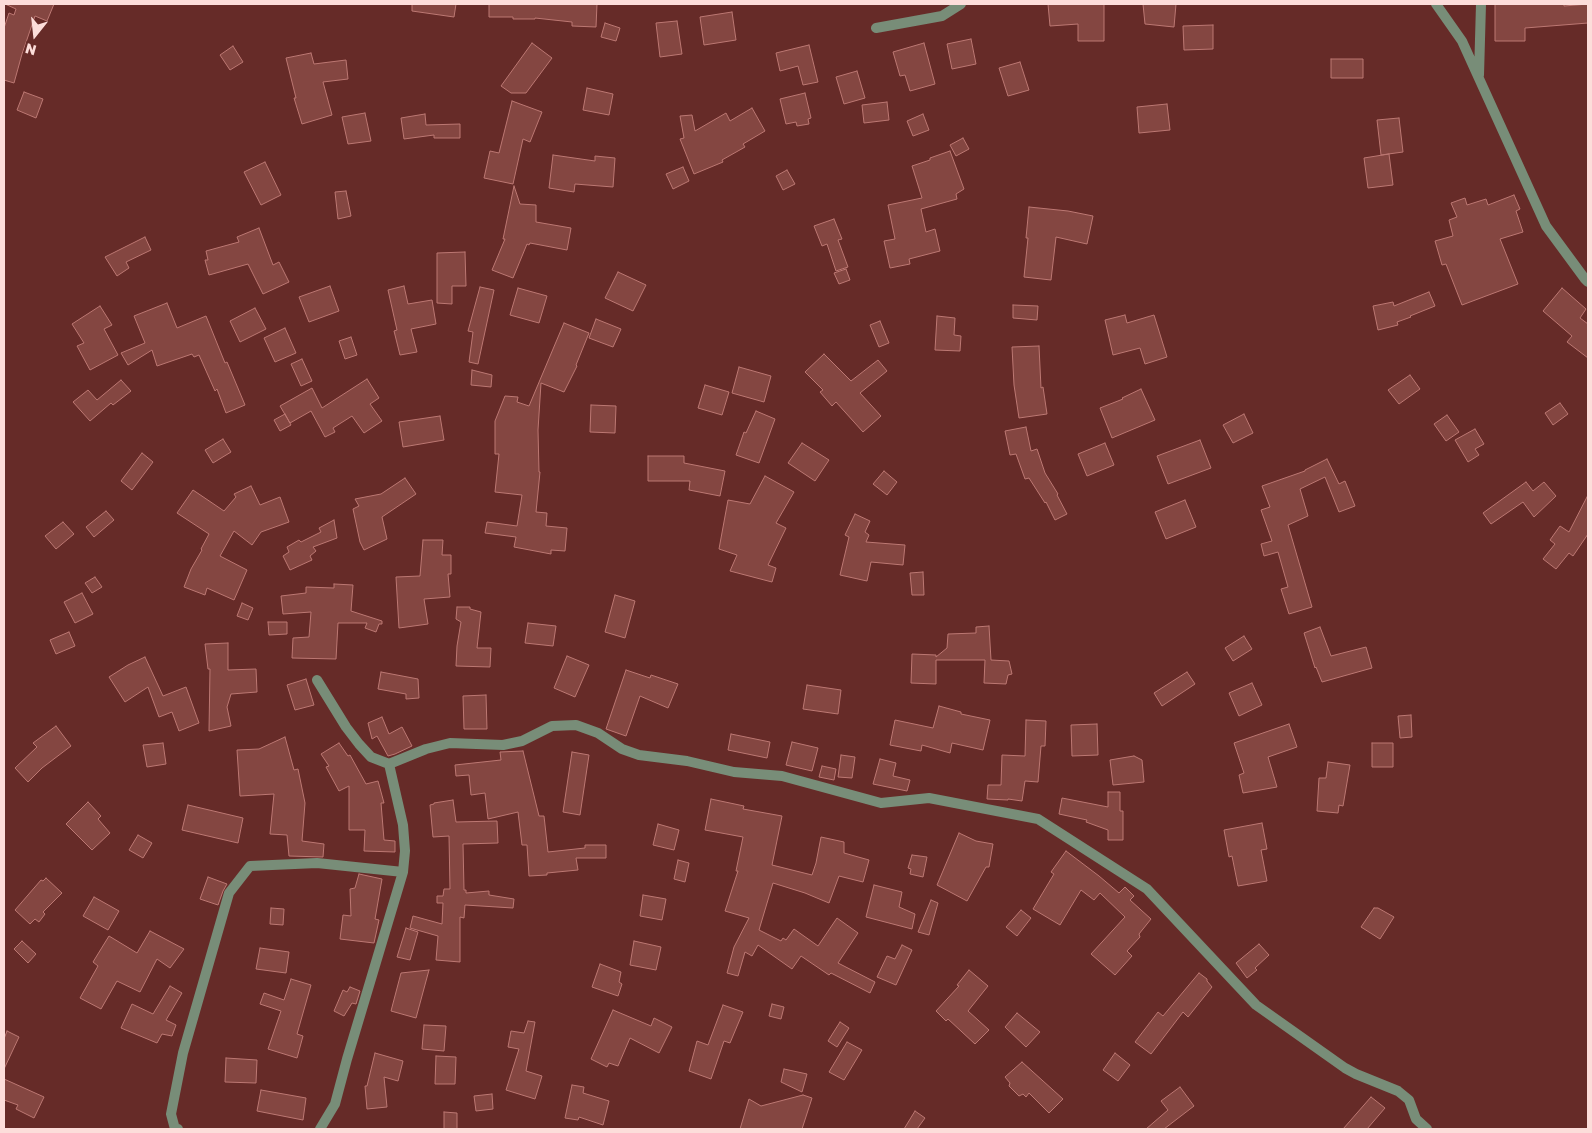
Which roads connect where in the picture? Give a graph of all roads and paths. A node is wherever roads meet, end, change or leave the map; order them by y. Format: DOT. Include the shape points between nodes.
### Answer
graph roads {
  1 [pos="961,4"];
  2 [pos="1436,4"];
  3 [pos="1481,4"];
  4 [pos="876,28"];
  5 [pos="1479,78"];
  6 [pos="1588,282"];
  7 [pos="317,680"];
  8 [pos="389,764"];
  9 [pos="403,872"];
  10 [pos="178,1129"];
  11 [pos="320,1129"];
  12 [pos="1426,1129"];
  1 -- 4 [label="street" via="942,16"];
  2 -- 5 [label="street" via="1462,41"];
  3 -- 5 [label="street"];
  5 -- 6 [label="street" via="1546,226"];
  7 -- 8 [label="street" via="359,744 371,757"];
  8 -- 9 [label="street" via="404,825"];
  8 -- 12 [label="street" via="450,743 504,745 522,741 552,726 576,725 639,755 687,761 734,772 782,776 881,803 929,798 1038,819 1147,889 1256,1005 1345,1068 1398,1090 1409,1100 1416,1119"];
  9 -- 10 [label="street" via="317,863 250,866 229,893 183,1053 171,1114 175,1129"];
  9 -- 11 [label="street" via="335,1104"];
}
